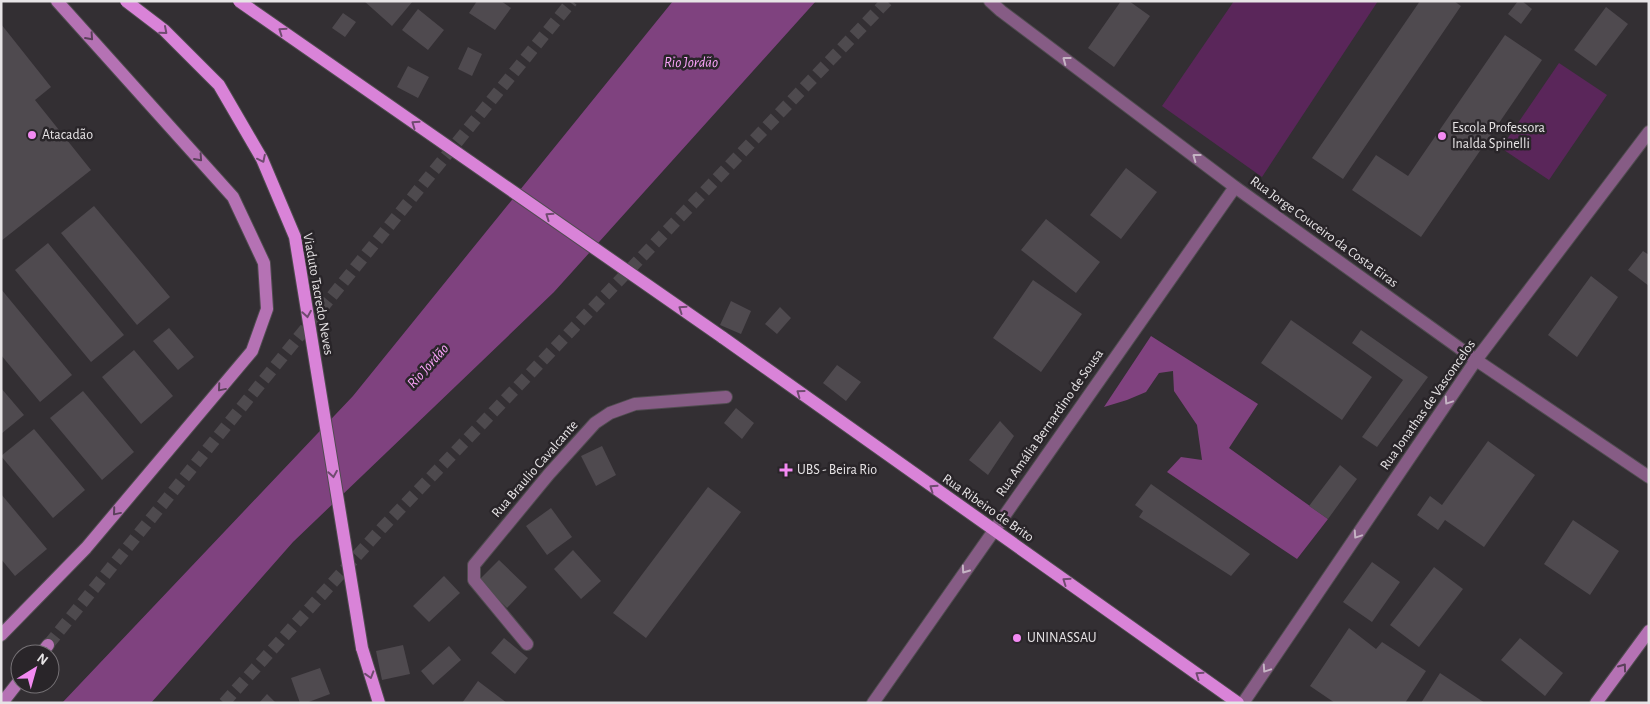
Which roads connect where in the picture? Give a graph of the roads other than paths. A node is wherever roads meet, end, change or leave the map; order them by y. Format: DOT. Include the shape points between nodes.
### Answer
graph roads {
  1 [pos="57,1"];
  2 [pos="126,1"];
  3 [pos="239,1"];
  4 [pos="990,1"];
  5 [pos="1649,132"];
  6 [pos="1235,187"];
  7 [pos="1476,360"];
  8 [pos="726,397"];
  9 [pos="1649,477"];
  10 [pos="993,530"];
  11 [pos="1649,631"];
  12 [pos="1,635"];
  13 [pos="527,644"];
  14 [pos="10,692"];
  15 [pos="2,703"];
  16 [pos="379,703"];
  17 [pos="873,703"];
  18 [pos="1238,703"];
  19 [pos="1243,703"];
  20 [pos="1596,703"];
  1 -- 12 [label="street, one-way" via="233,197 264,263 267,309 252,351 86,548"];
  2 -- 16 [label="main road, Viaduto Tacredo Neves, one-way, bridge" via="164,30 219,85 262,159 295,237 362,648"];
  10 -- 3 [label="main road, Rua Ribeiro de Brito, one-way, bridge"];
  6 -- 4 [label="street, Rua Jorge Couceiro da Costa Eiras, one-way"];
  5 -- 7 [label="street, Rua Jonathas de Vasconcelos"];
  6 -- 7 [label="street, Rua Jorge Couceiro da Costa Eiras"];
  6 -- 10 [label="street, Rua Amália Bernardino de Sousa"];
  7 -- 9 [label="street, Rua Jorge Couceiro da Costa Eiras"];
  7 -- 19 [label="street, Rua Jonathas de Vasconcelos, one-way"];
  8 -- 13 [label="street, Rua Braulio Cavalcante" via="635,404 610,413 595,423 549,474 474,565 474,580"];
  10 -- 17 [label="street, Rua Amália Bernardino de Sousa, one-way"];
  18 -- 10 [label="main road, Rua Ribeiro de Brito, one-way"];
  20 -- 11 [label="street, one-way"];
  14 -- 15 [label="street"];
}
